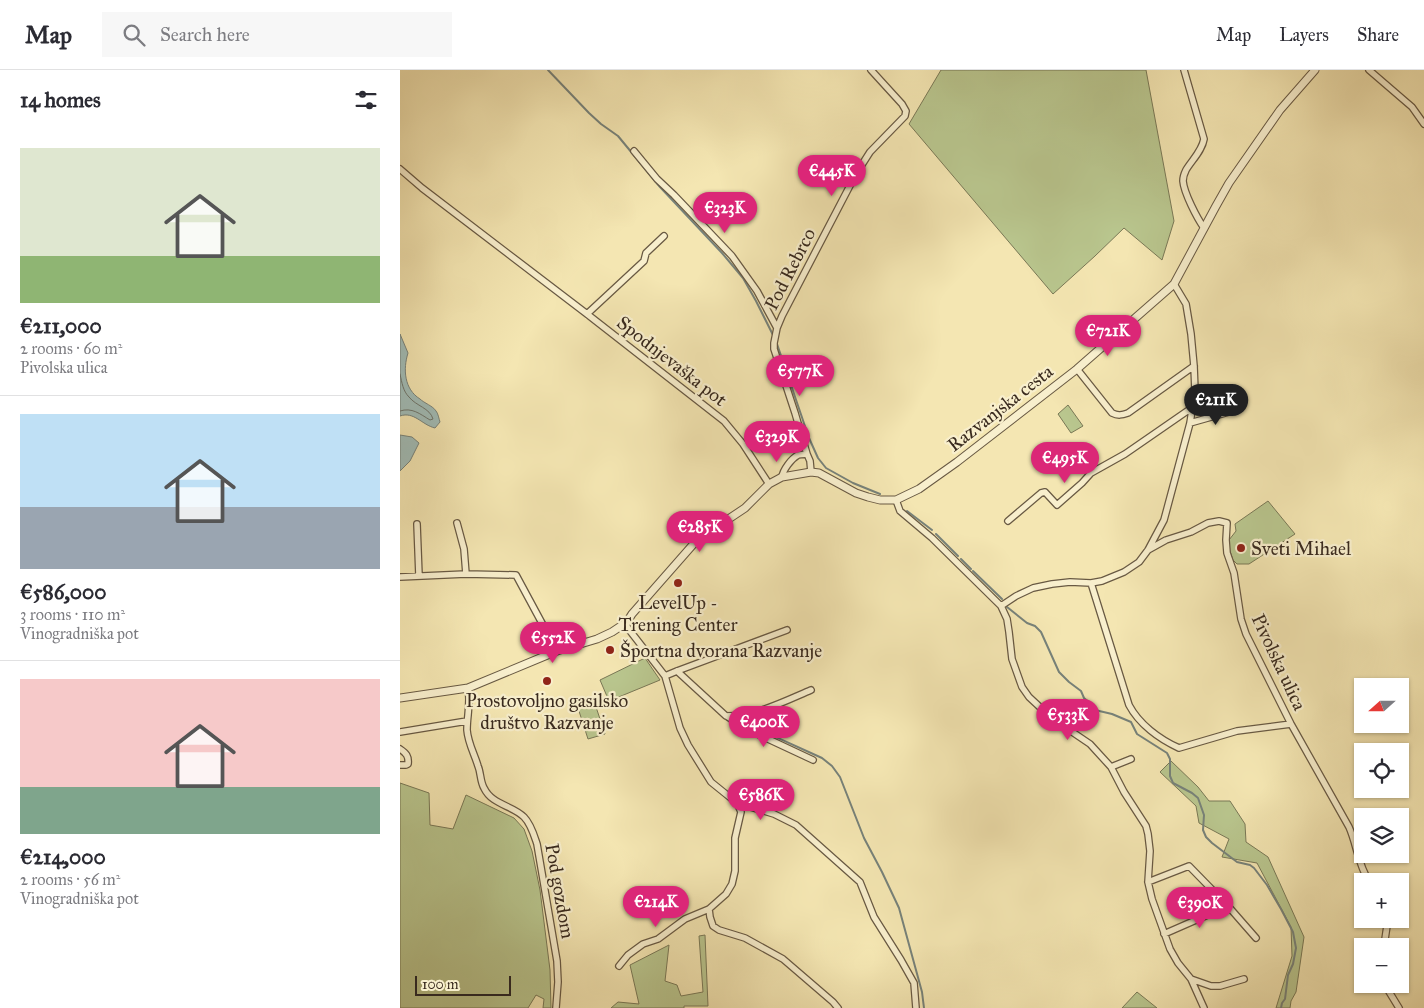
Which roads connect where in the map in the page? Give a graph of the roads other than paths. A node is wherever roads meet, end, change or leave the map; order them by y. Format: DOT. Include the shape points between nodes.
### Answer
graph roads {
  1 [pos="872,70"];
  2 [pos="1184,70"];
  3 [pos="1315,70"];
  4 [pos="1369,70"];
  5 [pos="1424,124"];
  6 [pos="634,150"];
  7 [pos="400,169"];
  8 [pos="1204,228"];
  9 [pos="664,236"];
  10 [pos="1174,284"];
  11 [pos="587,314"];
  12 [pos="777,332"];
  13 [pos="1194,366"];
  14 [pos="1077,369"];
  15 [pos="1193,407"];
  16 [pos="1236,410"];
  17 [pos="1190,422"];
  18 [pos="806,454"];
  19 [pos="811,472"];
  20 [pos="782,477"];
  21 [pos="769,484"];
  22 [pos="896,500"];
  23 [pos="1008,521"];
  24 [pos="457,523"];
  25 [pos="417,524"];
  26 [pos="1148,550"];
  27 [pos="466,574"];
  28 [pos="419,576"];
  29 [pos="400,577"];
  30 [pos="1092,583"];
  31 [pos="1001,606"];
  32 [pos="627,624"];
  33 [pos="786,630"];
  34 [pos="556,651"];
  35 [pos="676,671"];
  36 [pos="665,676"];
  37 [pos="468,688"];
  38 [pos="811,690"];
  39 [pos="400,698"];
  40 [pos="726,716"];
  41 [pos="467,721"];
  42 [pos="1291,724"];
  43 [pos="400,732"];
  44 [pos="400,749"];
  45 [pos="1131,759"];
  46 [pos="813,760"];
  47 [pos="400,765"];
  48 [pos="1111,767"];
  49 [pos="737,803"];
  50 [pos="1364,873"];
  51 [pos="1148,882"];
  52 [pos="1228,906"];
  53 [pos="709,909"];
  54 [pos="1164,934"];
  55 [pos="1256,938"];
  56 [pos="619,966"];
  57 [pos="1191,979"];
  58 [pos="1244,979"];
  59 [pos="1390,993"];
  60 [pos="556,1008"];
  61 [pos="838,1008"];
  62 [pos="916,1008"];
  63 [pos="1204,1008"];
  64 [pos="1399,1008"];
  1 -- 12 [label="street, Pod Rebrco" via="902,104 905,116 870,152 856,174 782,316"];
  2 -- 8 [label="street" via="1204,140 1183,178 1184,186"];
  3 -- 8 [label="street, Razvanjska cesta" via="1274,119 1230,182"];
  4 -- 5 [label="street" via="1412,107"];
  6 -- 12 [label="street" via="657,179 732,256 757,291"];
  7 -- 11 [label="street, Spodnjevaška pot"];
  8 -- 10 [label="street, Razvanjska cesta"];
  9 -- 11 [label="street, Spodnjevaška pot" via="646,253 644,261"];
  10 -- 13 [label="street" via="1186,304"];
  10 -- 14 [label="street, Razvanjska cesta"];
  11 -- 21 [label="street, Spodnjevaška pot" via="724,421"];
  12 -- 18 [label="street" via="774,349"];
  13 -- 14 [label="street" via="1122,415 1112,413"];
  13 -- 15 [label="street"];
  14 -- 22 [label="street, Razvanjska cesta" via="953,465 919,489"];
  15 -- 17 [label="street"];
  15 -- 23 [label="street" via="1125,454 1091,473 1057,505 1045,492 1041,493"];
  16 -- 17 [label="street"];
  17 -- 26 [label="street" via="1164,520"];
  18 -- 19 [label="street"];
  18 -- 20 [label="street" via="796,457"];
  19 -- 20 [label="street"];
  19 -- 22 [label="street" via="868,497"];
  20 -- 21 [label="street"];
  21 -- 32 [label="street" via="745,508 697,540 632,614"];
  22 -- 31 [label="street" via="900,511"];
  24 -- 27 [label="street"];
  25 -- 28 [label="street"];
  26 -- 30 [label="street" via="1139,562 1124,572"];
  26 -- 42 [label="street, Pivolska ulica" via="1208,523 1227,523 1227,553 1234,573 1241,619"];
  27 -- 28 [label="street"];
  27 -- 34 [label="street" via="516,575"];
  28 -- 29 [label="street"];
  30 -- 31 [label="street" via="1070,582 1033,588"];
  30 -- 42 [label="street" via="1129,705 1139,721 1155,733 1179,748 1237,731"];
  31 -- 48 [label="street" via="1009,632 1012,659 1029,697 1056,721 1090,744"];
  32 -- 34 [label="street" via="597,639"];
  32 -- 36 [label="street"];
  33 -- 35 [label="street"];
  34 -- 37 [label="street"];
  35 -- 36 [label="street"];
  35 -- 40 [label="street"];
  36 -- 49 [label="street" via="688,745 711,782"];
  37 -- 39 [label="street"];
  37 -- 41 [label="street, Pod gozdom"];
  38 -- 40 [label="street" via="756,713"];
  40 -- 46 [label="street"];
  41 -- 43 [label="street"];
  41 -- 60 [label="street, Pod gozdom" via="468,740 483,788 491,798 524,817 537,844 557,962"];
  42 -- 50 [label="street, Pivolska ulica" via="1349,827"];
  44 -- 47 [label="street" via="407,755 408,764"];
  45 -- 48 [label="street"];
  48 -- 51 [label="street" via="1146,826 1150,851"];
  49 -- 53 [label="street" via="741,812 735,838 732,884"];
  49 -- 62 [label="street" via="774,814 796,825 860,882 874,918 914,983"];
  51 -- 52 [label="street" via="1189,866"];
  51 -- 54 [label="street"];
  52 -- 54 [label="street"];
  52 -- 55 [label="street"];
  53 -- 56 [label="street" via="685,919 658,939 643,944"];
  53 -- 61 [label="street" via="713,926 783,959"];
  54 -- 57 [label="street" via="1178,963"];
  57 -- 58 [label="street" via="1211,986"];
  57 -- 63 [label="street"];
  59 -- 64 [label="street"];
}
